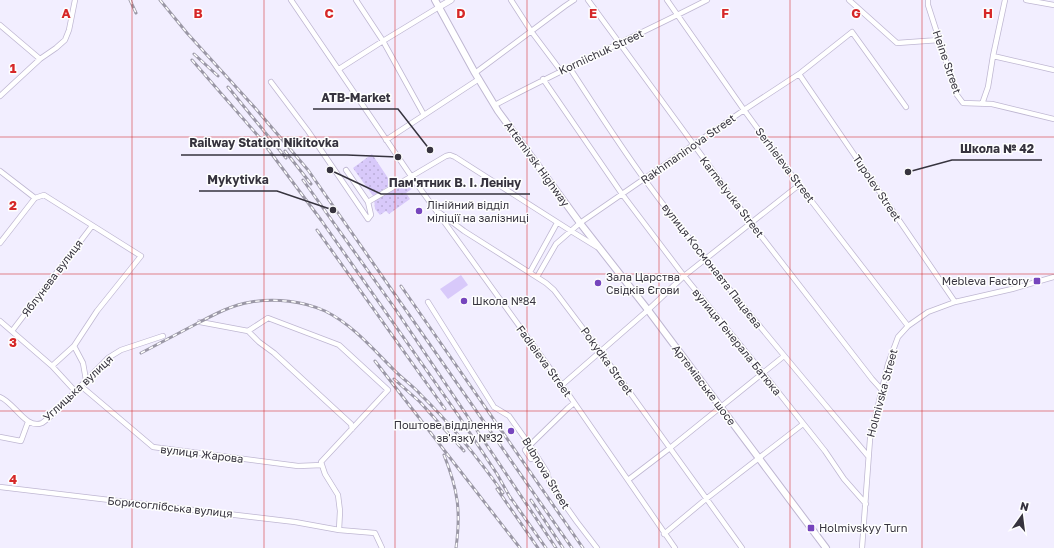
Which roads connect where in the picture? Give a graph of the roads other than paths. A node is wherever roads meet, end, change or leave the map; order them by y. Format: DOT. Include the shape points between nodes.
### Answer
graph roads {
  1 [pos="75,0"];
  2 [pos="291,0"];
  3 [pos="356,0"];
  4 [pos="435,0"];
  5 [pos="451,0"];
  6 [pos="512,0"];
  7 [pos="574,0"];
  8 [pos="588,0"];
  9 [pos="667,0"];
  10 [pos="707,0"];
  11 [pos="849,0"];
  12 [pos="928,0"];
  13 [pos="1005,0"];
  14 [pos="1026,0"];
  15 [pos="1054,5"];
  16 [pos="439,7"];
  17 [pos="678,15"];
  18 [pos="0,24"];
  19 [pos="531,31"];
  20 [pos="939,40"];
  21 [pos="383,41"];
  22 [pos="620,44"];
  23 [pos="993,56"];
  24 [pos="40,58"];
  25 [pos="569,67"];
  26 [pos="340,70"];
  27 [pos="1054,70"];
  28 [pos="561,71"];
  29 [pos="475,73"];
  30 [pos="799,74"];
  31 [pos="479,79"];
  32 [pos="543,79"];
  33 [pos="271,82"];
  34 [pos="0,96"];
  35 [pos="982,104"];
  36 [pos="495,105"];
  37 [pos="906,107"];
  38 [pos="744,110"];
  39 [pos="424,115"];
  40 [pos="1054,119"];
  41 [pos="386,140"];
  42 [pos="693,144"];
  43 [pos="346,170"];
  44 [pos="0,171"];
  45 [pos="411,176"];
  46 [pos="645,179"];
  47 [pos="799,186"];
  48 [pos="622,194"];
  49 [pos="35,198"];
  50 [pos="368,202"];
  51 [pos="437,211"];
  52 [pos="557,223"];
  53 [pos="580,223"];
  54 [pos="751,223"];
  55 [pos="92,226"];
  56 [pos="571,231"];
  57 [pos="0,243"];
  58 [pos="599,248"];
  59 [pos="706,259"];
  60 [pos="530,272"];
  61 [pos="684,276"];
  62 [pos="537,277"];
  63 [pos="1054,277"];
  64 [pos="428,302"];
  65 [pos="955,302"];
  66 [pos="648,310"];
  67 [pos="0,321"];
  68 [pos="200,322"];
  69 [pos="908,326"];
  70 [pos="12,331"];
  71 [pos="248,331"];
  72 [pos="163,336"];
  73 [pos="74,346"];
  74 [pos="600,350"];
  75 [pos="784,356"];
  76 [pos="52,366"];
  77 [pos="763,373"];
  78 [pos="86,380"];
  79 [pos="562,385"];
  80 [pos="81,386"];
  81 [pos="881,389"];
  82 [pos="75,391"];
  83 [pos="0,397"];
  84 [pos="574,403"];
  85 [pos="721,407"];
  86 [pos="28,422"];
  87 [pos="803,424"];
  88 [pos="352,429"];
  89 [pos="0,437"];
  90 [pos="531,446"];
  91 [pos="670,448"];
  92 [pos="868,456"];
  93 [pos="760,458"];
  94 [pos="531,459"];
  95 [pos="321,464"];
  96 [pos="628,480"];
  97 [pos="0,488"];
  98 [pos="706,499"];
  99 [pos="866,504"];
  100 [pos="339,530"];
  101 [pos="664,534"];
  102 [pos="382,548"];
  103 [pos="596,548"];
  104 [pos="675,548"];
  105 [pos="742,548"];
  106 [pos="826,548"];
  107 [pos="862,548"];
  1 -- 24 [label="street" via="67,35 56,48"];
  2 -- 26 [label="street, Fadieieva Street"];
  3 -- 21 [label="street"];
  4 -- 16 [label="main road"];
  5 -- 16 [label="street"];
  6 -- 19 [label="street"];
  7 -- 19 [label="street"];
  8 -- 22 [label="street, Karmelyuka Street"];
  9 -- 17 [label="street, Serhieieva Street"];
  10 -- 17 [label="street, Korniichuk Street"];
  11 -- 20 [label="street" via="897,43"];
  12 -- 20 [label="street, Heine Street"];
  13 -- 23 [label="street"];
  14 -- 15 [label="street"];
  16 -- 21 [label="street"];
  16 -- 29 [label="main road"];
  17 -- 22 [label="street, Korniichuk Street"];
  17 -- 38 [label="street, Serhieieva Street"];
  18 -- 24 [label="street"];
  19 -- 28 [label="street"];
  19 -- 29 [label="street"];
  20 -- 35 [label="street, Heine Street" via="957,95 963,103"];
  21 -- 26 [label="street"];
  21 -- 39 [label="street"];
  22 -- 25 [label="street, Korniichuk Street"];
  22 -- 42 [label="street, Karmelyuka Street"];
  23 -- 27 [label="street"];
  23 -- 35 [label="street" via="988,87"];
  24 -- 34 [label="street"];
  25 -- 28 [label="street, Korniichuk Street"];
  25 -- 46 [label="street, вулиця Космонавта Пацаєва"];
  26 -- 41 [label="street, Fadieieva Street"];
  28 -- 32 [label="street, Korniichuk Street"];
  29 -- 31 [label="main road"];
  30 -- 37 [label="street, Rakhmaninova Street" via="852,32"];
  30 -- 38 [label="street, Rakhmaninova Street"];
  30 -- 65 [label="street, Tupolev Street"];
  31 -- 36 [label="main road"];
  31 -- 39 [label="street"];
  32 -- 36 [label="street, Korniichuk Street"];
  32 -- 48 [label="street, вулиця Генерала Батюка"];
  33 -- 50 [label="street" via="368,219 371,215"];
  35 -- 40 [label="street, Heine Street" via="992,104"];
  36 -- 53 [label="main road, Artemivsk Highway"];
  38 -- 42 [label="street, Rakhmaninova Street"];
  38 -- 47 [label="street, Serhieieva Street"];
  39 -- 41 [label="street"];
  41 -- 45 [label="street, Fadieieva Street"];
  42 -- 46 [label="street, Rakhmaninova Street"];
  42 -- 54 [label="street, Karmelyuka Street"];
  43 -- 50 [label="street"];
  44 -- 49 [label="street"];
  45 -- 50 [label="street"];
  45 -- 51 [label="street, Fadieieva Street"];
  45 -- 52 [label="street" via="450,155"];
  46 -- 48 [label="street, Rakhmaninova Street"];
  46 -- 59 [label="street, вулиця Космонавта Пацаєва"];
  47 -- 54 [label="street"];
  47 -- 69 [label="street, Serhieieva Street"];
  48 -- 53 [label="street, Rakhmaninova Street"];
  48 -- 61 [label="street, вулиця Генерала Батюка"];
  49 -- 55 [label="street" via="44,195"];
  49 -- 57 [label="street"];
  51 -- 60 [label="street, Pokydka Street"];
  51 -- 79 [label="street, Fadieieva Street"];
  52 -- 56 [label="street"];
  52 -- 60 [label="street"];
  53 -- 56 [label="street, Rakhmaninova Street"];
  53 -- 58 [label="main road, Артемівське шосе"];
  54 -- 59 [label="street"];
  54 -- 81 [label="street, Karmelyuka Street"];
  55 -- 70 [label="street, Яблунева вулиця"];
  55 -- 73 [label="street" via="141,256 97,311"];
  56 -- 58 [label="street"];
  56 -- 62 [label="street, Rakhmaninova Street" via="556,244"];
  58 -- 66 [label="main road, Артемівське шосе"];
  59 -- 61 [label="street"];
  59 -- 75 [label="street, вулиця Космонавта Пацаєва"];
  60 -- 62 [label="street, Pokydka Street"];
  61 -- 66 [label="street"];
  61 -- 77 [label="street, вулиця Генерала Батюка"];
  62 -- 74 [label="street, Pokydka Street" via="554,290"];
  63 -- 65 [label="street, Holmivska Street"];
  64 -- 90 [label="street, Bubnova Street" via="494,407 509,416"];
  65 -- 69 [label="street, Holmivska Street" via="928,312"];
  66 -- 74 [label="street"];
  66 -- 85 [label="main road, Артемівське шосе"];
  67 -- 70 [label="street"];
  68 -- 71 [label="street"];
  69 -- 81 [label="street, Holmivska Street" via="898,337 893,348"];
  70 -- 76 [label="street"];
  71 -- 88 [label="street" via="351,424"];
  71 -- 88 [label="street" via="268,318 339,345 388,390"];
  72 -- 78 [label="street, Углицька вулиця" via="121,350 108,358"];
  73 -- 76 [label="street"];
  73 -- 78 [label="street" via="83,363"];
  74 -- 79 [label="street"];
  74 -- 91 [label="street, Pokydka Street"];
  75 -- 77 [label="street"];
  75 -- 92 [label="street, вулиця Космонавта Пацаєва"];
  76 -- 82 [label="street"];
  77 -- 85 [label="street"];
  77 -- 87 [label="street, вулиця Генерала Батюка"];
  78 -- 80 [label="street, Углицька вулиця"];
  79 -- 84 [label="street, Fadieieva Street"];
  80 -- 82 [label="street, Углицька вулиця"];
  80 -- 95 [label="street, вулиця Жарова" via="153,447 298,466"];
  81 -- 92 [label="street, Holmivska Street"];
  82 -- 86 [label="street, Углицька вулиця" via="42,423"];
  83 -- 86 [label="street, Углицька вулиця" via="8,401"];
  84 -- 90 [label="street"];
  84 -- 96 [label="street, Fadieieva Street"];
  85 -- 91 [label="street"];
  85 -- 93 [label="main road, Артемівське шосе"];
  86 -- 89 [label="street" via="21,441"];
  87 -- 93 [label="street"];
  87 -- 99 [label="street, вулиця Генерала Батюка"];
  88 -- 95 [label="street"];
  90 -- 94 [label="street" via="525,450"];
  90 -- 103 [label="street, Bubnova Street" via="547,472 550,484"];
  91 -- 96 [label="street"];
  91 -- 98 [label="street, Pokydka Street"];
  92 -- 99 [label="street, Holmivska Street"];
  93 -- 98 [label="street"];
  93 -- 106 [label="main road, Артемівське шосе"];
  95 -- 100 [label="street" via="324,474 338,496"];
  96 -- 101 [label="street, Fadieieva Street"];
  97 -- 100 [label="street, Борисоглібська вулиця" via="295,522"];
  98 -- 101 [label="street"];
  98 -- 105 [label="street, Pokydka Street"];
  99 -- 107 [label="street, Holmivska Street"];
  100 -- 102 [label="street, Борисоглібська вулиця" via="375,533"];
  101 -- 104 [label="street, Fadieieva Street"];
}
